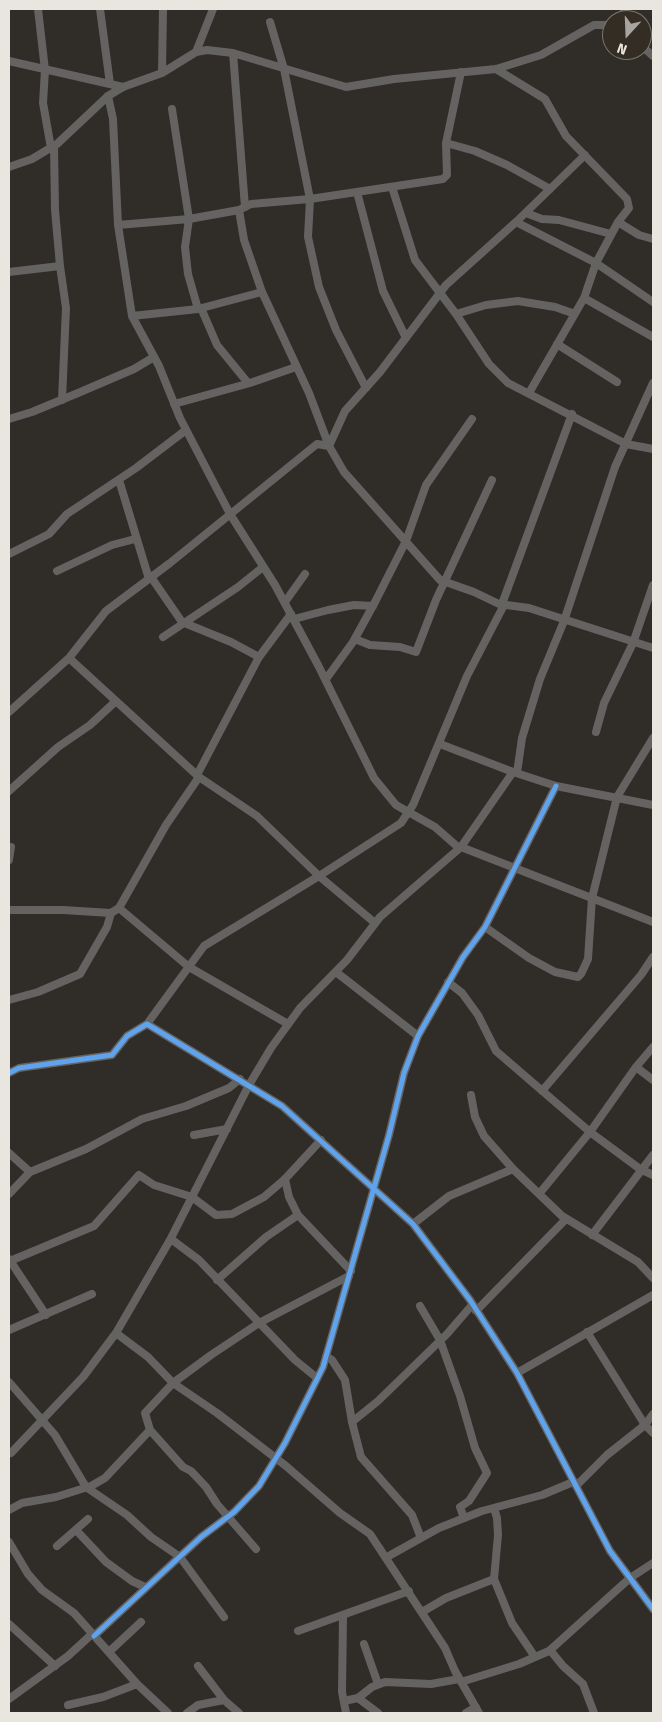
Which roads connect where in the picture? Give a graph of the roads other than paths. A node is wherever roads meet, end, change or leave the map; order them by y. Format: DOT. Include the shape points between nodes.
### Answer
graph roads {
  1 [pos="38,9"];
  2 [pos="100,9"];
  3 [pos="163,9"];
  4 [pos="213,9"];
  5 [pos="270,22"];
  6 [pos="602,25"];
  7 [pos="196,52"];
  8 [pos="233,53"];
  9 [pos="9,62"];
  10 [pos="284,69"];
  11 [pos="496,69"];
  12 [pos="45,70"];
  13 [pos="461,72"];
  14 [pos="162,73"];
  15 [pos="110,84"];
  16 [pos="123,88"];
  17 [pos="108,96"];
  18 [pos="172,109"];
  19 [pos="446,143"];
  20 [pos="52,147"];
  21 [pos="585,155"];
  22 [pos="9,167"];
  23 [pos="392,187"];
  24 [pos="550,189"];
  25 [pos="357,192"];
  26 [pos="310,199"];
  27 [pos="242,208"];
  28 [pos="526,212"];
  29 [pos="189,219"];
  30 [pos="516,222"];
  31 [pos="618,222"];
  32 [pos="118,225"];
  33 [pos="611,234"];
  34 [pos="653,239"];
  35 [pos="596,263"];
  36 [pos="60,266"];
  37 [pos="9,272"];
  38 [pos="262,292"];
  39 [pos="440,294"];
  40 [pos="584,298"];
  41 [pos="653,302"];
  42 [pos="200,308"];
  43 [pos="456,314"];
  44 [pos="574,314"];
  45 [pos="132,316"];
  46 [pos="653,337"];
  47 [pos="406,338"];
  48 [pos="557,344"];
  49 [pos="154,357"];
  50 [pos="296,366"];
  51 [pos="617,382"];
  52 [pos="653,382"];
  53 [pos="248,383"];
  54 [pos="366,388"];
  55 [pos="529,393"];
  56 [pos="651,396"];
  57 [pos="62,400"];
  58 [pos="174,404"];
  59 [pos="572,414"];
  60 [pos="9,419"];
  61 [pos="472,419"];
  62 [pos="186,430"];
  63 [pos="626,444"];
  64 [pos="329,446"];
  65 [pos="653,449"];
  66 [pos="119,480"];
  67 [pos="492,480"];
  68 [pos="230,514"];
  69 [pos="136,539"];
  70 [pos="406,541"];
  71 [pos="9,554"];
  72 [pos="264,567"];
  73 [pos="57,571"];
  74 [pos="305,574"];
  75 [pos="150,578"];
  76 [pos="445,582"];
  77 [pos="653,585"];
  78 [pos="284,602"];
  79 [pos="503,604"];
  80 [pos="373,606"];
  81 [pos="292,616"];
  82 [pos="564,620"];
  83 [pos="182,622"];
  84 [pos="164,637"];
  85 [pos="355,639"];
  86 [pos="633,643"];
  87 [pos="653,648"];
  88 [pos="259,657"];
  89 [pos="69,658"];
  90 [pos="326,679"];
  91 [pos="116,701"];
  92 [pos="9,712"];
  93 [pos="596,732"];
  94 [pos="653,738"];
  95 [pos="440,744"];
  96 [pos="515,773"];
  97 [pos="198,776"];
  98 [pos="556,786"];
  99 [pos="9,791"];
  100 [pos="617,797"];
  101 [pos="653,804"];
  102 [pos="408,812"];
  103 [pos="11,847"];
  104 [pos="460,848"];
  105 [pos="9,860"];
  106 [pos="515,866"];
  107 [pos="319,876"];
  108 [pos="592,898"];
  109 [pos="119,908"];
  110 [pos="9,910"];
  111 [pos="111,913"];
  112 [pos="653,922"];
  113 [pos="375,923"];
  114 [pos="485,927"];
  115 [pos="653,957"];
  116 [pos="189,967"];
  117 [pos="336,972"];
  118 [pos="448,982"];
  119 [pos="9,1000"];
  120 [pos="148,1024"];
  121 [pos="288,1024"];
  122 [pos="418,1036"];
  123 [pos="653,1047"];
  124 [pos="636,1068"];
  125 [pos="9,1073"];
  126 [pos="240,1079"];
  127 [pos="653,1080"];
  128 [pos="249,1085"];
  129 [pos="542,1091"];
  130 [pos="471,1095"];
  131 [pos="227,1129"];
  132 [pos="590,1132"];
  133 [pos="194,1135"];
  134 [pos="320,1140"];
  135 [pos="9,1152"];
  136 [pos="653,1155"];
  137 [pos="513,1169"];
  138 [pos="640,1170"];
  139 [pos="30,1172"];
  140 [pos="653,1175"];
  141 [pos="285,1179"];
  142 [pos="373,1186"];
  143 [pos="9,1194"];
  144 [pos="539,1194"];
  145 [pos="192,1197"];
  146 [pos="298,1215"];
  147 [pos="566,1219"];
  148 [pos="414,1224"];
  149 [pos="592,1235"];
  150 [pos="171,1239"];
  151 [pos="10,1260"];
  152 [pos="350,1273"];
  153 [pos="653,1278"];
  154 [pos="217,1280"];
  155 [pos="92,1294"];
  156 [pos="653,1295"];
  157 [pos="420,1306"];
  158 [pos="474,1308"];
  159 [pos="46,1315"];
  160 [pos="259,1324"];
  161 [pos="9,1330"];
  162 [pos="587,1332"];
  163 [pos="116,1333"];
  164 [pos="440,1340"];
  165 [pos="326,1356"];
  166 [pos="517,1373"];
  167 [pos="317,1378"];
  168 [pos="9,1382"];
  169 [pos="173,1383"];
  170 [pos="653,1414"];
  171 [pos="42,1420"];
  172 [pos="352,1422"];
  173 [pos="645,1426"];
  174 [pos="150,1430"];
  175 [pos="653,1433"];
  176 [pos="11,1453"];
  177 [pos="274,1457"];
  178 [pos="575,1484"];
  179 [pos="86,1487"];
  180 [pos="494,1508"];
  181 [pos="9,1510"];
  182 [pos="228,1516"];
  183 [pos="464,1518"];
  184 [pos="88,1519"];
  185 [pos="76,1530"];
  186 [pos="421,1538"];
  187 [pos="9,1542"];
  188 [pos="57,1546"];
  189 [pos="256,1549"];
  190 [pos="180,1557"];
  191 [pos="387,1558"];
  192 [pos="653,1563"];
  193 [pos="630,1578"];
  194 [pos="494,1579"];
  195 [pos="145,1587"];
  196 [pos="409,1591"];
  197 [pos="653,1608"];
  198 [pos="422,1612"];
  199 [pos="343,1616"];
  200 [pos="224,1617"];
  201 [pos="141,1622"];
  202 [pos="9,1624"];
  203 [pos="298,1631"];
  204 [pos="93,1635"];
  205 [pos="364,1644"];
  206 [pos="550,1650"];
  207 [pos="110,1651"];
  208 [pos="535,1657"];
  209 [pos="55,1666"];
  210 [pos="198,1666"];
  211 [pos="460,1680"];
  212 [pos="138,1684"];
  213 [pos="378,1684"];
  214 [pos="358,1698"];
  215 [pos="9,1699"];
  216 [pos="224,1700"];
  217 [pos="344,1702"];
  218 [pos="68,1705"];
  219 [pos="477,1710"];
  220 [pos="168,1713"];
  221 [pos="187,1713"];
  222 [pos="239,1713"];
  223 [pos="346,1713"];
  224 [pos="378,1713"];
  225 [pos="466,1713"];
  226 [pos="594,1713"];
  1 -- 12 [label="street"];
  2 -- 15 [label="street"];
  3 -- 14 [label="street"];
  4 -- 7 [label="street"];
  5 -- 10 [label="street"];
  6 -- 11 [label="street" via="594,25 541,55"];
  7 -- 8 [label="street"];
  7 -- 14 [label="street"];
  8 -- 10 [label="street"];
  8 -- 27 [label="street"];
  9 -- 12 [label="street"];
  10 -- 13 [label="street" via="346,87"];
  10 -- 26 [label="street"];
  11 -- 13 [label="street"];
  11 -- 21 [label="street" via="544,99 566,136"];
  12 -- 15 [label="street"];
  12 -- 20 [label="street" via="43,103"];
  13 -- 19 [label="street"];
  14 -- 16 [label="street"];
  15 -- 16 [label="street"];
  16 -- 17 [label="street"];
  17 -- 20 [label="street" via="79,126"];
  17 -- 32 [label="street" via="114,120"];
  18 -- 29 [label="street"];
  19 -- 23 [label="street" via="447,175 443,179"];
  19 -- 24 [label="street" via="475,151"];
  20 -- 22 [label="street"];
  20 -- 36 [label="street"];
  21 -- 24 [label="street"];
  21 -- 31 [label="street" via="629,203 629,208"];
  23 -- 25 [label="street"];
  23 -- 39 [label="street" via="415,260"];
  24 -- 28 [label="street"];
  25 -- 26 [label="street"];
  25 -- 47 [label="street" via="383,291"];
  26 -- 27 [label="street" via="251,204"];
  26 -- 54 [label="street" via="308,236 319,287 336,330"];
  27 -- 29 [label="street"];
  27 -- 38 [label="street" via="244,240"];
  28 -- 30 [label="street"];
  28 -- 33 [label="street" via="542,219 559,220"];
  29 -- 32 [label="street"];
  29 -- 42 [label="street" via="185,247 188,274"];
  30 -- 35 [label="street"];
  30 -- 39 [label="street"];
  31 -- 33 [label="street"];
  31 -- 34 [label="street"];
  32 -- 45 [label="street"];
  33 -- 35 [label="street"];
  35 -- 40 [label="street"];
  35 -- 41 [label="street"];
  36 -- 37 [label="street"];
  36 -- 57 [label="street" via="66,308"];
  38 -- 42 [label="street"];
  38 -- 50 [label="street"];
  39 -- 43 [label="street"];
  39 -- 47 [label="street"];
  40 -- 44 [label="street"];
  40 -- 46 [label="street"];
  42 -- 45 [label="street"];
  42 -- 53 [label="street" via="217,345"];
  43 -- 44 [label="street" via="486,305 518,301 555,307"];
  43 -- 55 [label="street" via="489,364 508,383"];
  44 -- 48 [label="street"];
  45 -- 49 [label="street"];
  47 -- 54 [label="street"];
  48 -- 51 [label="street"];
  48 -- 55 [label="street"];
  49 -- 57 [label="street"];
  49 -- 58 [label="street"];
  50 -- 53 [label="street"];
  50 -- 64 [label="street"];
  52 -- 56 [label="street"];
  53 -- 58 [label="street"];
  54 -- 64 [label="street" via="345,411"];
  55 -- 59 [label="street"];
  56 -- 63 [label="street"];
  57 -- 60 [label="street"];
  58 -- 62 [label="street"];
  59 -- 63 [label="street"];
  59 -- 79 [label="street"];
  61 -- 70 [label="street" via="426,485"];
  62 -- 66 [label="street"];
  62 -- 68 [label="street"];
  63 -- 65 [label="street"];
  63 -- 82 [label="street" via="615,467"];
  64 -- 68 [label="street" via="317,444"];
  64 -- 70 [label="street" via="344,472"];
  66 -- 69 [label="street"];
  66 -- 71 [label="street" via="67,514 49,534"];
  67 -- 76 [label="street"];
  68 -- 72 [label="street"];
  68 -- 75 [label="street"];
  69 -- 73 [label="street" via="112,545"];
  69 -- 75 [label="street"];
  70 -- 76 [label="street"];
  70 -- 80 [label="street"];
  72 -- 78 [label="street"];
  72 -- 83 [label="street"];
  74 -- 78 [label="street"];
  75 -- 83 [label="street"];
  75 -- 89 [label="street" via="106,611"];
  76 -- 79 [label="street"];
  76 -- 85 [label="street" via="416,652 400,647 370,645"];
  77 -- 86 [label="street"];
  78 -- 81 [label="street"];
  79 -- 82 [label="street" via="529,608"];
  79 -- 95 [label="street" via="467,676"];
  80 -- 81 [label="street" via="354,605"];
  80 -- 85 [label="street"];
  81 -- 88 [label="street"];
  81 -- 90 [label="street"];
  82 -- 86 [label="street"];
  82 -- 96 [label="street" via="538,688"];
  83 -- 84 [label="street"];
  83 -- 88 [label="street"];
  85 -- 90 [label="street"];
  86 -- 87 [label="street"];
  86 -- 93 [label="street" via="604,703"];
  88 -- 97 [label="street"];
  89 -- 91 [label="street"];
  89 -- 92 [label="street"];
  90 -- 102 [label="street" via="374,778 396,805"];
  91 -- 97 [label="street"];
  91 -- 99 [label="street"];
  94 -- 100 [label="street"];
  95 -- 96 [label="street"];
  95 -- 102 [label="street"];
  96 -- 98 [label="street"];
  96 -- 104 [label="street"];
  97 -- 107 [label="street" via="257,816"];
  97 -- 109 [label="street"];
  98 -- 100 [label="street"];
  98 -- 106 [label="street"];
  100 -- 101 [label="street"];
  100 -- 108 [label="street"];
  102 -- 104 [label="street" via="435,827"];
  102 -- 107 [label="street" via="401,823"];
  103 -- 105 [label="street"];
  104 -- 106 [label="street"];
  104 -- 113 [label="street"];
  106 -- 108 [label="street"];
  106 -- 114 [label="street"];
  107 -- 113 [label="street"];
  107 -- 116 [label="street" via="204,946"];
  108 -- 112 [label="street"];
  108 -- 114 [label="street" via="588,959 578,977 555,972"];
  109 -- 111 [label="street"];
  109 -- 116 [label="street"];
  110 -- 111 [label="street"];
  111 -- 119 [label="street" via="107,927 80,974"];
  113 -- 117 [label="street"];
  114 -- 118 [label="street"];
  115 -- 129 [label="street"];
  116 -- 120 [label="street"];
  116 -- 121 [label="street"];
  117 -- 121 [label="street"];
  117 -- 122 [label="street"];
  118 -- 122 [label="street"];
  118 -- 129 [label="street" via="462,993 478,1015 496,1051"];
  120 -- 125 [label="street" via="127,1036 112,1056 19,1068"];
  120 -- 126 [label="street"];
  121 -- 128 [label="street"];
  122 -- 142 [label="street" via="404,1073"];
  123 -- 124 [label="street"];
  124 -- 127 [label="street"];
  124 -- 132 [label="street"];
  126 -- 128 [label="street"];
  126 -- 139 [label="street" via="229,1088 186,1106 142,1119 86,1149"];
  128 -- 131 [label="street"];
  128 -- 134 [label="street" via="282,1106"];
  129 -- 132 [label="street"];
  130 -- 137 [label="street" via="484,1136"];
  131 -- 133 [label="street"];
  131 -- 145 [label="street"];
  132 -- 138 [label="street"];
  132 -- 144 [label="street"];
  134 -- 141 [label="street"];
  134 -- 142 [label="street"];
  135 -- 139 [label="street"];
  136 -- 138 [label="street"];
  137 -- 144 [label="street"];
  137 -- 148 [label="street" via="449,1196"];
  138 -- 140 [label="street"];
  138 -- 149 [label="street"];
  139 -- 143 [label="street"];
  141 -- 145 [label="street" via="264,1197 232,1214 216,1215"];
  141 -- 146 [label="street"];
  142 -- 148 [label="street"];
  142 -- 152 [label="street"];
  144 -- 147 [label="street"];
  145 -- 150 [label="street"];
  145 -- 151 [label="street" via="154,1185 139,1175 94,1226"];
  146 -- 152 [label="street"];
  146 -- 154 [label="street" via="266,1237"];
  147 -- 149 [label="street"];
  147 -- 158 [label="street"];
  148 -- 158 [label="street"];
  149 -- 153 [label="street" via="638,1262"];
  150 -- 154 [label="street" via="199,1260"];
  150 -- 163 [label="street"];
  151 -- 159 [label="street"];
  152 -- 160 [label="street"];
  152 -- 165 [label="street"];
  154 -- 160 [label="street"];
  155 -- 159 [label="street"];
  156 -- 162 [label="street"];
  157 -- 164 [label="street"];
  158 -- 164 [label="street"];
  158 -- 166 [label="street"];
  159 -- 161 [label="street"];
  160 -- 167 [label="street"];
  160 -- 169 [label="street"];
  162 -- 166 [label="street"];
  162 -- 173 [label="street"];
  163 -- 169 [label="street" via="148,1357"];
  163 -- 171 [label="street" via="82,1377"];
  164 -- 172 [label="street"];
  164 -- 183 [label="street" via="475,1448 487,1473 469,1501 460,1507"];
  165 -- 167 [label="street"];
  165 -- 172 [label="street" via="345,1380"];
  166 -- 178 [label="street"];
  167 -- 177 [label="street" via="285,1443"];
  168 -- 171 [label="street"];
  169 -- 174 [label="street" via="145,1414"];
  169 -- 177 [label="street"];
  170 -- 173 [label="street"];
  171 -- 176 [label="street"];
  171 -- 179 [label="street" via="56,1435"];
  172 -- 186 [label="street" via="364,1464 412,1515"];
  173 -- 175 [label="street"];
  173 -- 178 [label="street"];
  174 -- 179 [label="street" via="105,1478"];
  174 -- 182 [label="street" via="183,1467 192,1471"];
  177 -- 182 [label="street" via="259,1486"];
  177 -- 191 [label="street" via="370,1534"];
  178 -- 180 [label="street"];
  178 -- 193 [label="street" via="610,1551"];
  179 -- 181 [label="street" via="22,1503"];
  179 -- 190 [label="street"];
  180 -- 183 [label="street"];
  180 -- 194 [label="street" via="498,1535"];
  182 -- 189 [label="street"];
  182 -- 190 [label="street"];
  183 -- 186 [label="street"];
  184 -- 185 [label="street"];
  185 -- 188 [label="street"];
  185 -- 195 [label="street" via="102,1554 106,1562"];
  186 -- 191 [label="street"];
  187 -- 204 [label="street" via="37,1585 74,1613"];
  190 -- 195 [label="street"];
  190 -- 200 [label="street"];
  191 -- 196 [label="street"];
  192 -- 193 [label="street"];
  193 -- 197 [label="street"];
  193 -- 206 [label="street"];
  194 -- 198 [label="street" via="453,1594"];
  194 -- 208 [label="street" via="512,1623"];
  195 -- 204 [label="street"];
  196 -- 198 [label="street"];
  196 -- 199 [label="street"];
  198 -- 211 [label="street" via="445,1648"];
  199 -- 203 [label="street"];
  199 -- 217 [label="street"];
  201 -- 207 [label="street"];
  202 -- 209 [label="street"];
  204 -- 207 [label="street"];
  204 -- 209 [label="street"];
  205 -- 213 [label="street"];
  206 -- 208 [label="street"];
  206 -- 226 [label="street" via="562,1666 583,1684"];
  207 -- 212 [label="street"];
  208 -- 211 [label="street"];
  209 -- 215 [label="street"];
  210 -- 216 [label="street"];
  211 -- 213 [label="street" via="431,1684"];
  211 -- 219 [label="street"];
  212 -- 218 [label="street"];
  212 -- 220 [label="street"];
  213 -- 214 [label="street"];
  214 -- 217 [label="street"];
  214 -- 224 [label="street"];
  216 -- 221 [label="street" via="198,1705"];
  216 -- 222 [label="street"];
  217 -- 223 [label="street"];
  219 -- 225 [label="street"];
}
